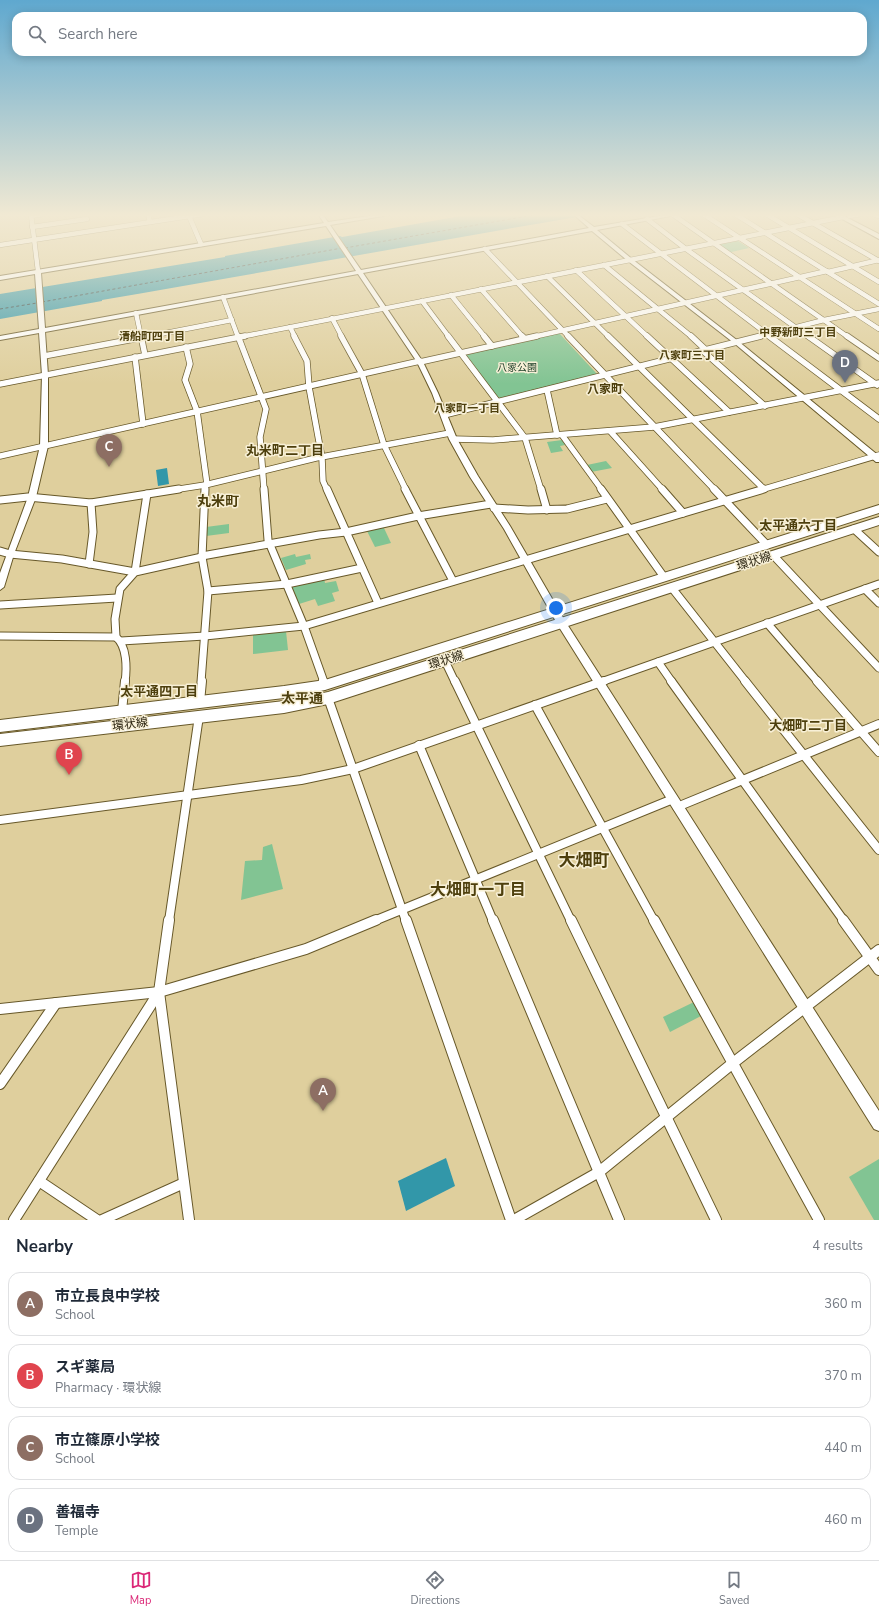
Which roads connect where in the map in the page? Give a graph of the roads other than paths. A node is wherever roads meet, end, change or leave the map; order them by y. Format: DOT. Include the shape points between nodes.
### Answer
graph roads {
  1 [pos="44,271"];
  2 [pos="365,271"];
  3 [pos="506,271"];
  4 [pos="571,271"];
  5 [pos="577,271"];
  6 [pos="610,271"];
  7 [pos="644,271"];
  8 [pos="683,271"];
  9 [pos="717,271"];
  10 [pos="752,271"];
  11 [pos="789,271"];
  12 [pos="831,271"];
  13 [pos="860,271"];
  14 [pos="38,272"];
  15 [pos="359,272"];
  16 [pos="827,272"];
  17 [pos="547,276"];
  18 [pos="0,278"];
  19 [pos="800,278"];
  20 [pos="516,282"];
  21 [pos="879,282"];
  22 [pos="771,284"];
  23 [pos="481,289"];
  24 [pos="744,290"];
  25 [pos="451,295"];
  26 [pos="716,296"];
  27 [pos="223,297"];
  28 [pos="422,301"];
  29 [pos="685,303"];
  30 [pos="879,304"];
  31 [pos="384,308"];
  32 [pos="658,309"];
  33 [pos="879,309"];
  34 [pos="136,313"];
  35 [pos="855,313"];
  36 [pos="626,316"];
  37 [pos="332,318"];
  38 [pos="232,320"];
  39 [pos="824,320"];
  40 [pos="594,323"];
  41 [pos="290,327"];
  42 [pos="797,327"];
  43 [pos="879,329"];
  44 [pos="42,330"];
  45 [pos="562,330"];
  46 [pos="769,334"];
  47 [pos="238,337"];
  48 [pos="0,338"];
  49 [pos="141,338"];
  50 [pos="524,338"];
  51 [pos="736,342"];
  52 [pos="492,346"];
  53 [pos="186,347"];
  54 [pos="705,350"];
  55 [pos="462,352"];
  56 [pos="145,355"];
  57 [pos="44,356"];
  58 [pos="135,357"];
  59 [pos="879,358"];
  60 [pos="672,359"];
  61 [pos="420,362"];
  62 [pos="639,367"];
  63 [pos="362,374"];
  64 [pos="46,375"];
  65 [pos="605,375"];
  66 [pos="0,384"];
  67 [pos="878,384"];
  68 [pos="309,387"];
  69 [pos="547,390"];
  70 [pos="842,390"];
  71 [pos="261,397"];
  72 [pos="804,398"];
  73 [pos="498,402"];
  74 [pos="766,406"];
  75 [pos="197,411"];
  76 [pos="729,412"];
  77 [pos="444,415"];
  78 [pos="692,419"];
  79 [pos="879,419"];
  80 [pos="143,424"];
  81 [pos="654,427"];
  82 [pos="610,431"];
  83 [pos="559,435"];
  84 [pos="452,436"];
  85 [pos="525,438"];
  86 [pos="384,445"];
  87 [pos="44,446"];
  88 [pos="0,456"];
  89 [pos="877,457"];
  90 [pos="322,458"];
  91 [pos="262,472"];
  92 [pos="206,484"];
  93 [pos="764,489"];
  94 [pos="147,494"];
  95 [pos="32,497"];
  96 [pos="607,499"];
  97 [pos="0,500"];
  98 [pos="724,500"];
  99 [pos="91,503"];
  100 [pos="493,506"];
  101 [pos="879,509"];
  102 [pos="546,510"];
  103 [pos="684,513"];
  104 [pos="418,516"];
  105 [pos="879,521"];
  106 [pos="629,529"];
  107 [pos="854,529"];
  108 [pos="346,532"];
  109 [pos="270,544"];
  110 [pos="767,545"];
  111 [pos="0,551"];
  112 [pos="879,552"];
  113 [pos="10,554"];
  114 [pos="773,555"];
  115 [pos="202,556"];
  116 [pos="524,560"];
  117 [pos="89,564"];
  118 [pos="362,568"];
  119 [pos="135,572"];
  120 [pos="664,577"];
  121 [pos="453,581"];
  122 [pos="287,584"];
  123 [pos="879,584"];
  124 [pos="0,587"];
  125 [pos="672,588"];
  126 [pos="864,589"];
  127 [pos="208,591"];
  128 [pos="117,598"];
  129 [pos="378,603"];
  130 [pos="879,603"];
  131 [pos="0,605"];
  132 [pos="820,605"];
  133 [pos="555,612"];
  134 [pos="768,623"];
  135 [pos="562,624"];
  136 [pos="304,626"];
  137 [pos="0,636"];
  138 [pos="205,636"];
  139 [pos="119,639"];
  140 [pos="714,642"];
  141 [pos="446,661"];
  142 [pos="658,662"];
  143 [pos="879,668"];
  144 [pos="598,682"];
  145 [pos="325,685"];
  146 [pos="328,698"];
  147 [pos="200,702"];
  148 [pos="535,705"];
  149 [pos="122,711"];
  150 [pos="199,716"];
  151 [pos="879,724"];
  152 [pos="476,725"];
  153 [pos="0,726"];
  154 [pos="861,731"];
  155 [pos="0,740"];
  156 [pos="419,745"];
  157 [pos="879,752"];
  158 [pos="804,755"];
  159 [pos="353,769"];
  160 [pos="742,780"];
  161 [pos="188,795"];
  162 [pos="675,803"];
  163 [pos="0,820"];
  164 [pos="603,828"];
  165 [pos="879,850"];
  166 [pos="538,854"];
  167 [pos="475,879"];
  168 [pos="403,908"];
  169 [pos="879,950"];
  170 [pos="870,957"];
  171 [pos="879,970"];
  172 [pos="159,992"];
  173 [pos="56,1003"];
  174 [pos="805,1007"];
  175 [pos="0,1009"];
  176 [pos="732,1063"];
  177 [pos="0,1084"];
  178 [pos="667,1118"];
  179 [pos="879,1124"];
  180 [pos="599,1172"];
  181 [pos="39,1180"];
  182 [pos="184,1183"];
  183 [pos="14,1220"];
  184 [pos="97,1220"];
  185 [pos="102,1220"];
  186 [pos="189,1220"];
  187 [pos="511,1220"];
  188 [pos="514,1220"];
  189 [pos="619,1220"];
  190 [pos="716,1220"];
  191 [pos="819,1220"];
  1 -- 14 [label="street"];
  2 -- 15 [label="street"];
  3 -- 20 [label="street"];
  4 -- 17 [label="street"];
  5 -- 36 [label="street"];
  6 -- 32 [label="street"];
  7 -- 29 [label="street"];
  8 -- 26 [label="street"];
  9 -- 24 [label="street"];
  10 -- 22 [label="street"];
  11 -- 19 [label="street"];
  12 -- 16 [label="street"];
  13 -- 21 [label="street"];
  14 -- 18 [label="street"];
  14 -- 44 [label="street"];
  15 -- 27 [label="street"];
  15 -- 31 [label="street"];
  16 -- 19 [label="street"];
  16 -- 30 [label="street"];
  17 -- 20 [label="street"];
  17 -- 40 [label="street"];
  19 -- 22 [label="street"];
  19 -- 35 [label="street"];
  20 -- 23 [label="street"];
  20 -- 45 [label="street"];
  22 -- 24 [label="street"];
  22 -- 39 [label="street"];
  23 -- 25 [label="street"];
  23 -- 50 [label="street"];
  24 -- 26 [label="street"];
  24 -- 42 [label="street"];
  25 -- 28 [label="street"];
  25 -- 52 [label="street"];
  26 -- 29 [label="street"];
  26 -- 46 [label="street"];
  27 -- 34 [label="street"];
  27 -- 38 [label="street"];
  28 -- 31 [label="street"];
  28 -- 55 [label="street"];
  29 -- 32 [label="street"];
  29 -- 51 [label="street"];
  31 -- 37 [label="street"];
  31 -- 61 [label="street"];
  32 -- 36 [label="street"];
  32 -- 54 [label="street" via="692,335"];
  33 -- 35 [label="street"];
  34 -- 44 [label="street"];
  34 -- 49 [label="street"];
  35 -- 39 [label="street"];
  35 -- 43 [label="street"];
  36 -- 40 [label="street"];
  36 -- 60 [label="street"];
  37 -- 41 [label="street"];
  37 -- 63 [label="street"];
  38 -- 47 [label="street"];
  38 -- 49 [label="street"];
  39 -- 42 [label="street"];
  39 -- 59 [label="street"];
  40 -- 45 [label="street"];
  40 -- 62 [label="street"];
  41 -- 47 [label="street"];
  41 -- 68 [label="street" via="308,361"];
  42 -- 46 [label="street"];
  42 -- 67 [label="street"];
  44 -- 48 [label="street"];
  44 -- 57 [label="street"];
  45 -- 50 [label="street"];
  45 -- 65 [label="street"];
  46 -- 51 [label="street"];
  46 -- 70 [label="street"];
  47 -- 53 [label="street"];
  47 -- 71 [label="street"];
  49 -- 56 [label="street"];
  49 -- 57 [label="street"];
  50 -- 52 [label="street"];
  51 -- 54 [label="street"];
  51 -- 72 [label="street"];
  52 -- 55 [label="street"];
  53 -- 56 [label="street"];
  53 -- 75 [label="street" via="190,364 185,380"];
  54 -- 60 [label="street"];
  54 -- 74 [label="street"];
  55 -- 61 [label="street"];
  55 -- 73 [label="street"];
  56 -- 58 [label="street"];
  57 -- 64 [label="street"];
  58 -- 64 [label="street"];
  58 -- 80 [label="street"];
  60 -- 62 [label="street"];
  60 -- 76 [label="street"];
  61 -- 63 [label="street"];
  61 -- 77 [label="street"];
  62 -- 65 [label="street"];
  62 -- 78 [label="street"];
  63 -- 68 [label="street"];
  63 -- 86 [label="street"];
  64 -- 66 [label="street"];
  64 -- 87 [label="street"];
  65 -- 69 [label="street"];
  65 -- 81 [label="street"];
  67 -- 70 [label="street"];
  68 -- 71 [label="street"];
  68 -- 90 [label="street"];
  69 -- 73 [label="street"];
  69 -- 83 [label="street"];
  70 -- 72 [label="street"];
  70 -- 79 [label="street"];
  71 -- 75 [label="street"];
  71 -- 91 [label="street" via="266,409 260,437"];
  72 -- 74 [label="street"];
  72 -- 89 [label="street"];
  73 -- 77 [label="street"];
  73 -- 85 [label="street"];
  74 -- 76 [label="street"];
  75 -- 80 [label="street"];
  75 -- 92 [label="street"];
  76 -- 78 [label="street"];
  77 -- 84 [label="street"];
  78 -- 81 [label="street"];
  78 -- 93 [label="street"];
  80 -- 87 [label="street"];
  81 -- 82 [label="street"];
  81 -- 98 [label="street"];
  82 -- 83 [label="street"];
  82 -- 103 [label="street"];
  83 -- 85 [label="street"];
  83 -- 96 [label="street"];
  84 -- 85 [label="street" via="493,440"];
  84 -- 86 [label="street"];
  84 -- 100 [label="street"];
  85 -- 102 [label="street"];
  86 -- 90 [label="street"];
  86 -- 104 [label="street"];
  87 -- 88 [label="street"];
  87 -- 95 [label="street"];
  89 -- 93 [label="street"];
  90 -- 91 [label="street"];
  90 -- 108 [label="street" via="323,481"];
  91 -- 92 [label="street"];
  91 -- 109 [label="street"];
  92 -- 94 [label="street"];
  92 -- 115 [label="street"];
  93 -- 98 [label="street"];
  94 -- 99 [label="street"];
  94 -- 119 [label="street"];
  95 -- 97 [label="street"];
  95 -- 99 [label="street"];
  95 -- 113 [label="street"];
  96 -- 102 [label="street" via="567,509"];
  96 -- 106 [label="street"];
  98 -- 103 [label="street"];
  98 -- 110 [label="street"];
  99 -- 117 [label="street" via="93,532"];
  100 -- 102 [label="street"];
  100 -- 104 [label="street"];
  100 -- 116 [label="street"];
  101 -- 110 [label="main road, 環状線"];
  103 -- 106 [label="street"];
  104 -- 108 [label="street"];
  104 -- 121 [label="street"];
  105 -- 107 [label="main road, 環状線"];
  106 -- 116 [label="street"];
  106 -- 120 [label="street"];
  107 -- 112 [label="street"];
  107 -- 114 [label="main road, 環状線"];
  108 -- 109 [label="street"];
  108 -- 118 [label="street"];
  109 -- 115 [label="street"];
  109 -- 122 [label="street"];
  110 -- 120 [label="main road, 環状線"];
  111 -- 113 [label="street"];
  113 -- 117 [label="street"];
  113 -- 124 [label="street"];
  114 -- 125 [label="main road, 環状線"];
  114 -- 132 [label="street"];
  115 -- 119 [label="street"];
  115 -- 127 [label="street"];
  116 -- 121 [label="street"];
  116 -- 133 [label="street"];
  117 -- 119 [label="street"];
  118 -- 122 [label="street"];
  118 -- 129 [label="street"];
  119 -- 128 [label="street" via="120,588"];
  120 -- 133 [label="main road, 環状線"];
  121 -- 129 [label="street"];
  122 -- 127 [label="street"];
  122 -- 136 [label="street"];
  123 -- 126 [label="street"];
  125 -- 135 [label="main road, 環状線"];
  125 -- 140 [label="street"];
  126 -- 130 [label="street"];
  126 -- 132 [label="street"];
  127 -- 138 [label="street"];
  128 -- 131 [label="street"];
  128 -- 139 [label="street" via="115,619"];
  129 -- 136 [label="street"];
  132 -- 134 [label="street"];
  132 -- 143 [label="street"];
  133 -- 135 [label="street"];
  133 -- 145 [label="main road, 環状線"];
  134 -- 140 [label="street"];
  134 -- 154 [label="street"];
  135 -- 141 [label="main road, 環状線"];
  135 -- 144 [label="street"];
  136 -- 138 [label="street"];
  136 -- 145 [label="street"];
  137 -- 139 [label="street"];
  138 -- 139 [label="street"];
  138 -- 147 [label="street"];
  139 -- 149 [label="street" via="126,674"];
  140 -- 142 [label="street"];
  140 -- 158 [label="street"];
  141 -- 146 [label="main road, 環状線"];
  141 -- 152 [label="street"];
  142 -- 144 [label="street"];
  142 -- 160 [label="street"];
  144 -- 148 [label="street"];
  144 -- 162 [label="street"];
  145 -- 147 [label="main road, 環状線"];
  146 -- 150 [label="main road, 環状線" via="284,707"];
  146 -- 159 [label="street"];
  147 -- 149 [label="main road, 環状線"];
  148 -- 152 [label="street"];
  148 -- 164 [label="street"];
  149 -- 153 [label="main road, 環状線"];
  150 -- 155 [label="main road, 環状線"];
  150 -- 161 [label="street"];
  151 -- 154 [label="street"];
  152 -- 156 [label="street"];
  152 -- 166 [label="street"];
  154 -- 157 [label="street"];
  154 -- 158 [label="street"];
  156 -- 159 [label="street"];
  156 -- 167 [label="street"];
  158 -- 160 [label="street"];
  158 -- 165 [label="street"];
  159 -- 161 [label="street" via="301,780"];
  159 -- 168 [label="street"];
  160 -- 162 [label="street"];
  160 -- 170 [label="street"];
  161 -- 163 [label="street"];
  161 -- 172 [label="street"];
  162 -- 164 [label="street"];
  162 -- 174 [label="street"];
  164 -- 166 [label="street"];
  164 -- 176 [label="street"];
  166 -- 167 [label="street"];
  166 -- 178 [label="street"];
  167 -- 168 [label="street"];
  167 -- 180 [label="street"];
  168 -- 172 [label="street" via="306,949"];
  168 -- 187 [label="street"];
  169 -- 170 [label="street"];
  170 -- 171 [label="street"];
  170 -- 174 [label="street"];
  172 -- 173 [label="street"];
  172 -- 181 [label="street"];
  172 -- 182 [label="street"];
  173 -- 175 [label="street"];
  173 -- 177 [label="street"];
  174 -- 176 [label="street"];
  174 -- 179 [label="street"];
  176 -- 178 [label="street"];
  176 -- 191 [label="street"];
  178 -- 180 [label="street"];
  178 -- 190 [label="street"];
  180 -- 188 [label="street"];
  180 -- 189 [label="street"];
  181 -- 183 [label="street"];
  181 -- 184 [label="street"];
  182 -- 185 [label="street"];
  182 -- 186 [label="street"];
}
